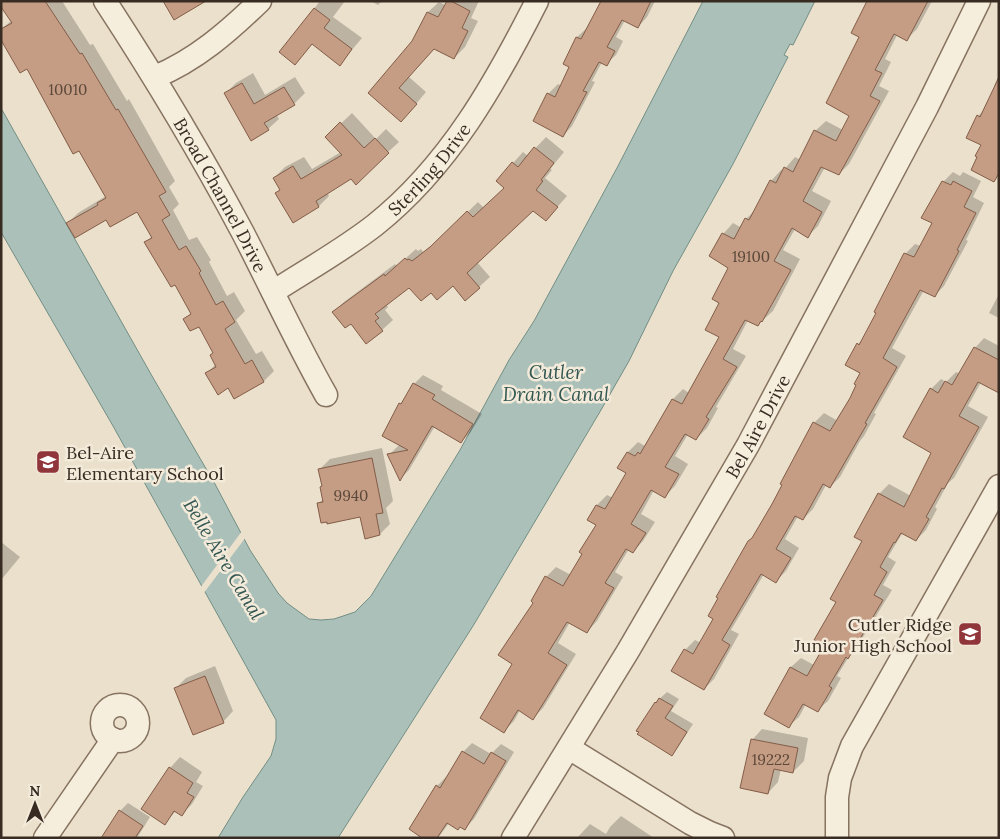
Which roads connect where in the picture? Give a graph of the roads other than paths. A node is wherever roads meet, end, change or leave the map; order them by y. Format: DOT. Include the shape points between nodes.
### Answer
graph roads {
  1 [pos="105,1"];
  2 [pos="260,1"];
  3 [pos="537,1"];
  4 [pos="978,1"];
  5 [pos="155,77"];
  6 [pos="273,292"];
  7 [pos="326,395"];
  8 [pos="999,486"];
  9 [pos="113,739"];
  10 [pos="569,748"];
  11 [pos="45,838"];
  12 [pos="513,838"];
  13 [pos="723,838"];
  14 [pos="837,838"];
  1 -- 5 [label="street, Broad Channel Drive"];
  2 -- 5 [label="street" via="210,47"];
  3 -- 6 [label="street, Sterling Drive" via="488,92 436,165 376,223"];
  4 -- 10 [label="street, Bel Aire Drive" via="927,107 748,445"];
  5 -- 6 [label="street, Broad Channel Drive"];
  6 -- 7 [label="street, Broad Channel Drive" via="303,356"];
  8 -- 14 [label="street" via="852,746 840,778"];
  9 -- 11 [label="street"];
  10 -- 12 [label="street, Bel Aire Drive"];
  10 -- 13 [label="street" via="682,818"];
}
